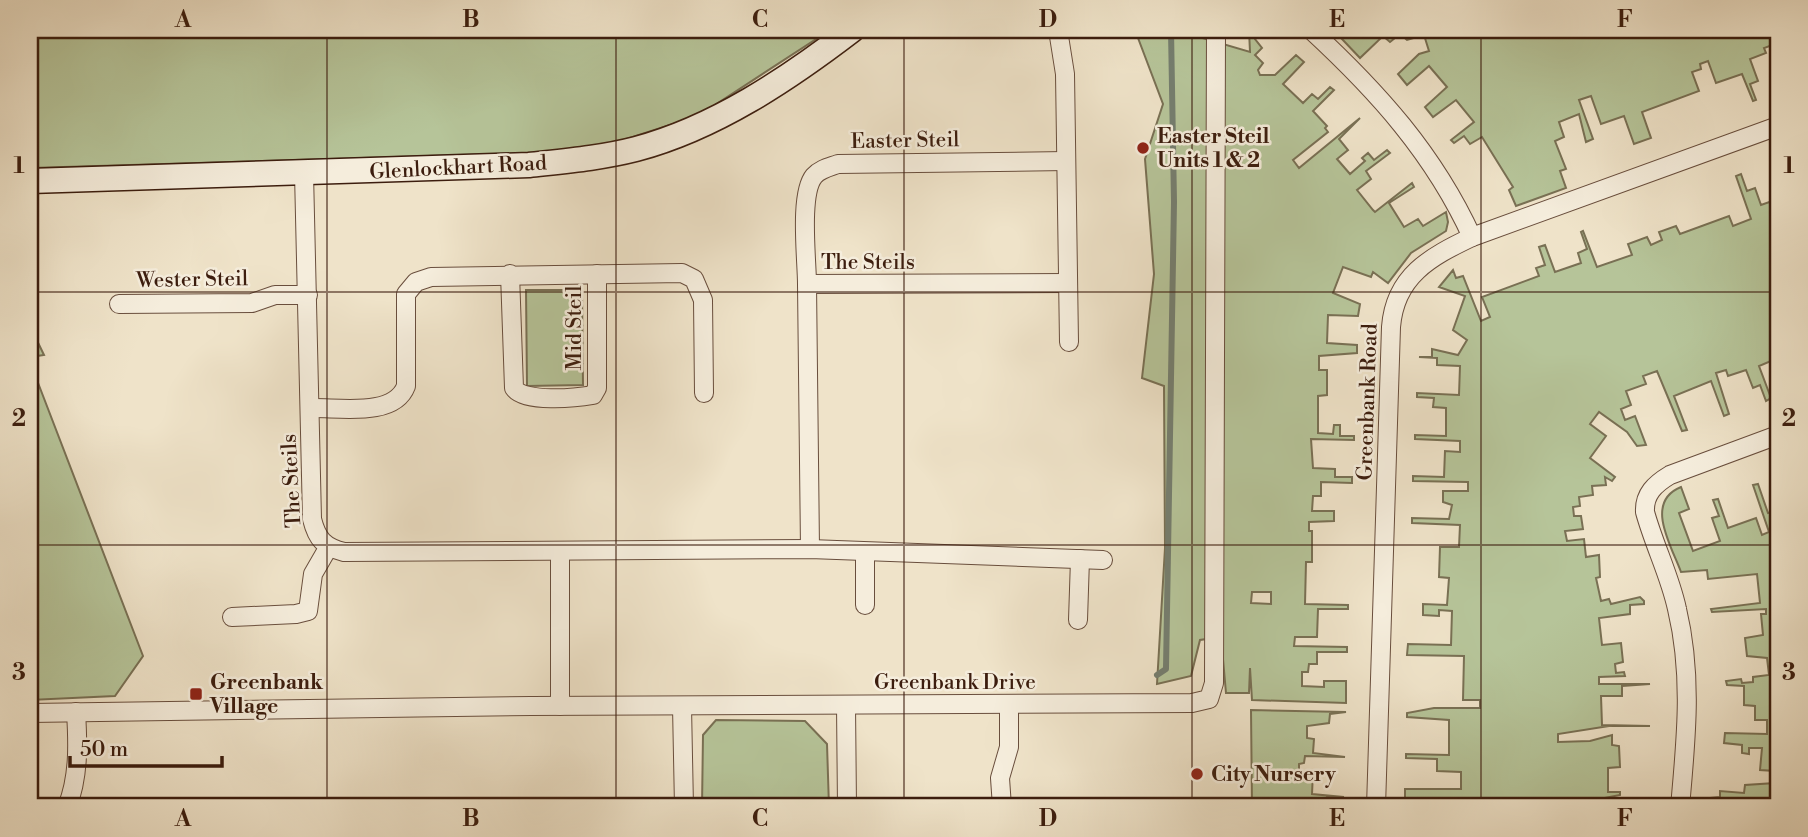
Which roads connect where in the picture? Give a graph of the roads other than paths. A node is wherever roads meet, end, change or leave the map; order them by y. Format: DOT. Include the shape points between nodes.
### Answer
graph roads {
  1 [pos="852,30"];
  2 [pos="1058,30"];
  3 [pos="1216,30"];
  4 [pos="1311,30"];
  5 [pos="1778,126"];
  6 [pos="1066,161"];
  7 [pos="304,173"];
  8 [pos="30,181"];
  9 [pos="1472,237"];
  10 [pos="510,274"];
  11 [pos="597,274"];
  12 [pos="1068,283"];
  13 [pos="807,284"];
  14 [pos="308,295"];
  15 [pos="118,304"];
  16 [pos="1069,342"];
  17 [pos="704,393"];
  18 [pos="310,408"];
  19 [pos="1778,435"];
  20 [pos="328,548"];
  21 [pos="810,549"];
  22 [pos="560,551"];
  23 [pos="865,552"];
  24 [pos="1080,559"];
  25 [pos="1103,560"];
  26 [pos="865,605"];
  27 [pos="232,617"];
  28 [pos="1079,620"];
  29 [pos="1009,704"];
  30 [pos="846,705"];
  31 [pos="560,706"];
  32 [pos="682,706"];
  33 [pos="76,712"];
  34 [pos="30,713"];
  35 [pos="67,807"];
  36 [pos="684,807"];
  37 [pos="847,807"];
  38 [pos="1002,807"];
  39 [pos="1376,807"];
  40 [pos="1680,807"];
  1 -- 7 [label="street, Glenlockhart Road" via="714,119 637,149 598,158 529,164"];
  2 -- 6 [label="street" via="1065,74"];
  3 -- 29 [label="street, Greenbank Drive" via="1214,683 1209,699 1192,703"];
  4 -- 9 [label="street" via="1405,125 1443,178"];
  5 -- 9 [label="street, Greenbank Road"];
  6 -- 12 [label="street"];
  6 -- 13 [label="street, Easter Steil" via="838,164 824,169 813,177 807,196"];
  7 -- 8 [label="street, Glenlockhart Road"];
  7 -- 14 [label="street, The Steils"];
  9 -- 39 [label="street, Greenbank Road" via="1421,265 1402,287 1392,313"];
  10 -- 11 [label="street, Mid Steil"];
  10 -- 11 [label="street, Mid Steil" via="514,388 527,397 593,395 597,388"];
  10 -- 18 [label="street, Mid Steil" via="431,277 416,282 406,294 404,311 403,395 382,407"];
  11 -- 17 [label="street, Mid Steil" via="682,273 694,279 703,300"];
  12 -- 13 [label="street, The Steils"];
  12 -- 16 [label="street"];
  13 -- 21 [label="street, The Steils"];
  14 -- 15 [label="street, Wester Steil" via="275,295 252,303"];
  14 -- 18 [label="street, The Steils"];
  18 -- 20 [label="street, The Steils" via="312,519 316,536"];
  19 -- 40 [label="street" via="1670,475 1658,482 1646,499 1645,512 1673,594 1684,649 1688,713"];
  20 -- 22 [label="street, The Steils" via="344,552"];
  20 -- 27 [label="street" via="313,574 308,611"];
  21 -- 22 [label="street, The Steils"];
  21 -- 23 [label="street, The Steils"];
  22 -- 31 [label="street"];
  23 -- 24 [label="street, The Steils"];
  23 -- 26 [label="street"];
  24 -- 25 [label="street, The Steils"];
  24 -- 28 [label="street"];
  29 -- 30 [label="street, Greenbank Drive"];
  29 -- 38 [label="street" via="1009,747 1000,778"];
  30 -- 32 [label="street, Greenbank Drive"];
  30 -- 37 [label="street"];
  31 -- 32 [label="street, Greenbank Drive"];
  31 -- 33 [label="street, Greenbank Drive"];
  32 -- 36 [label="street"];
  33 -- 34 [label="street, Greenbank Drive"];
  33 -- 35 [label="street" via="77,761"];
}
